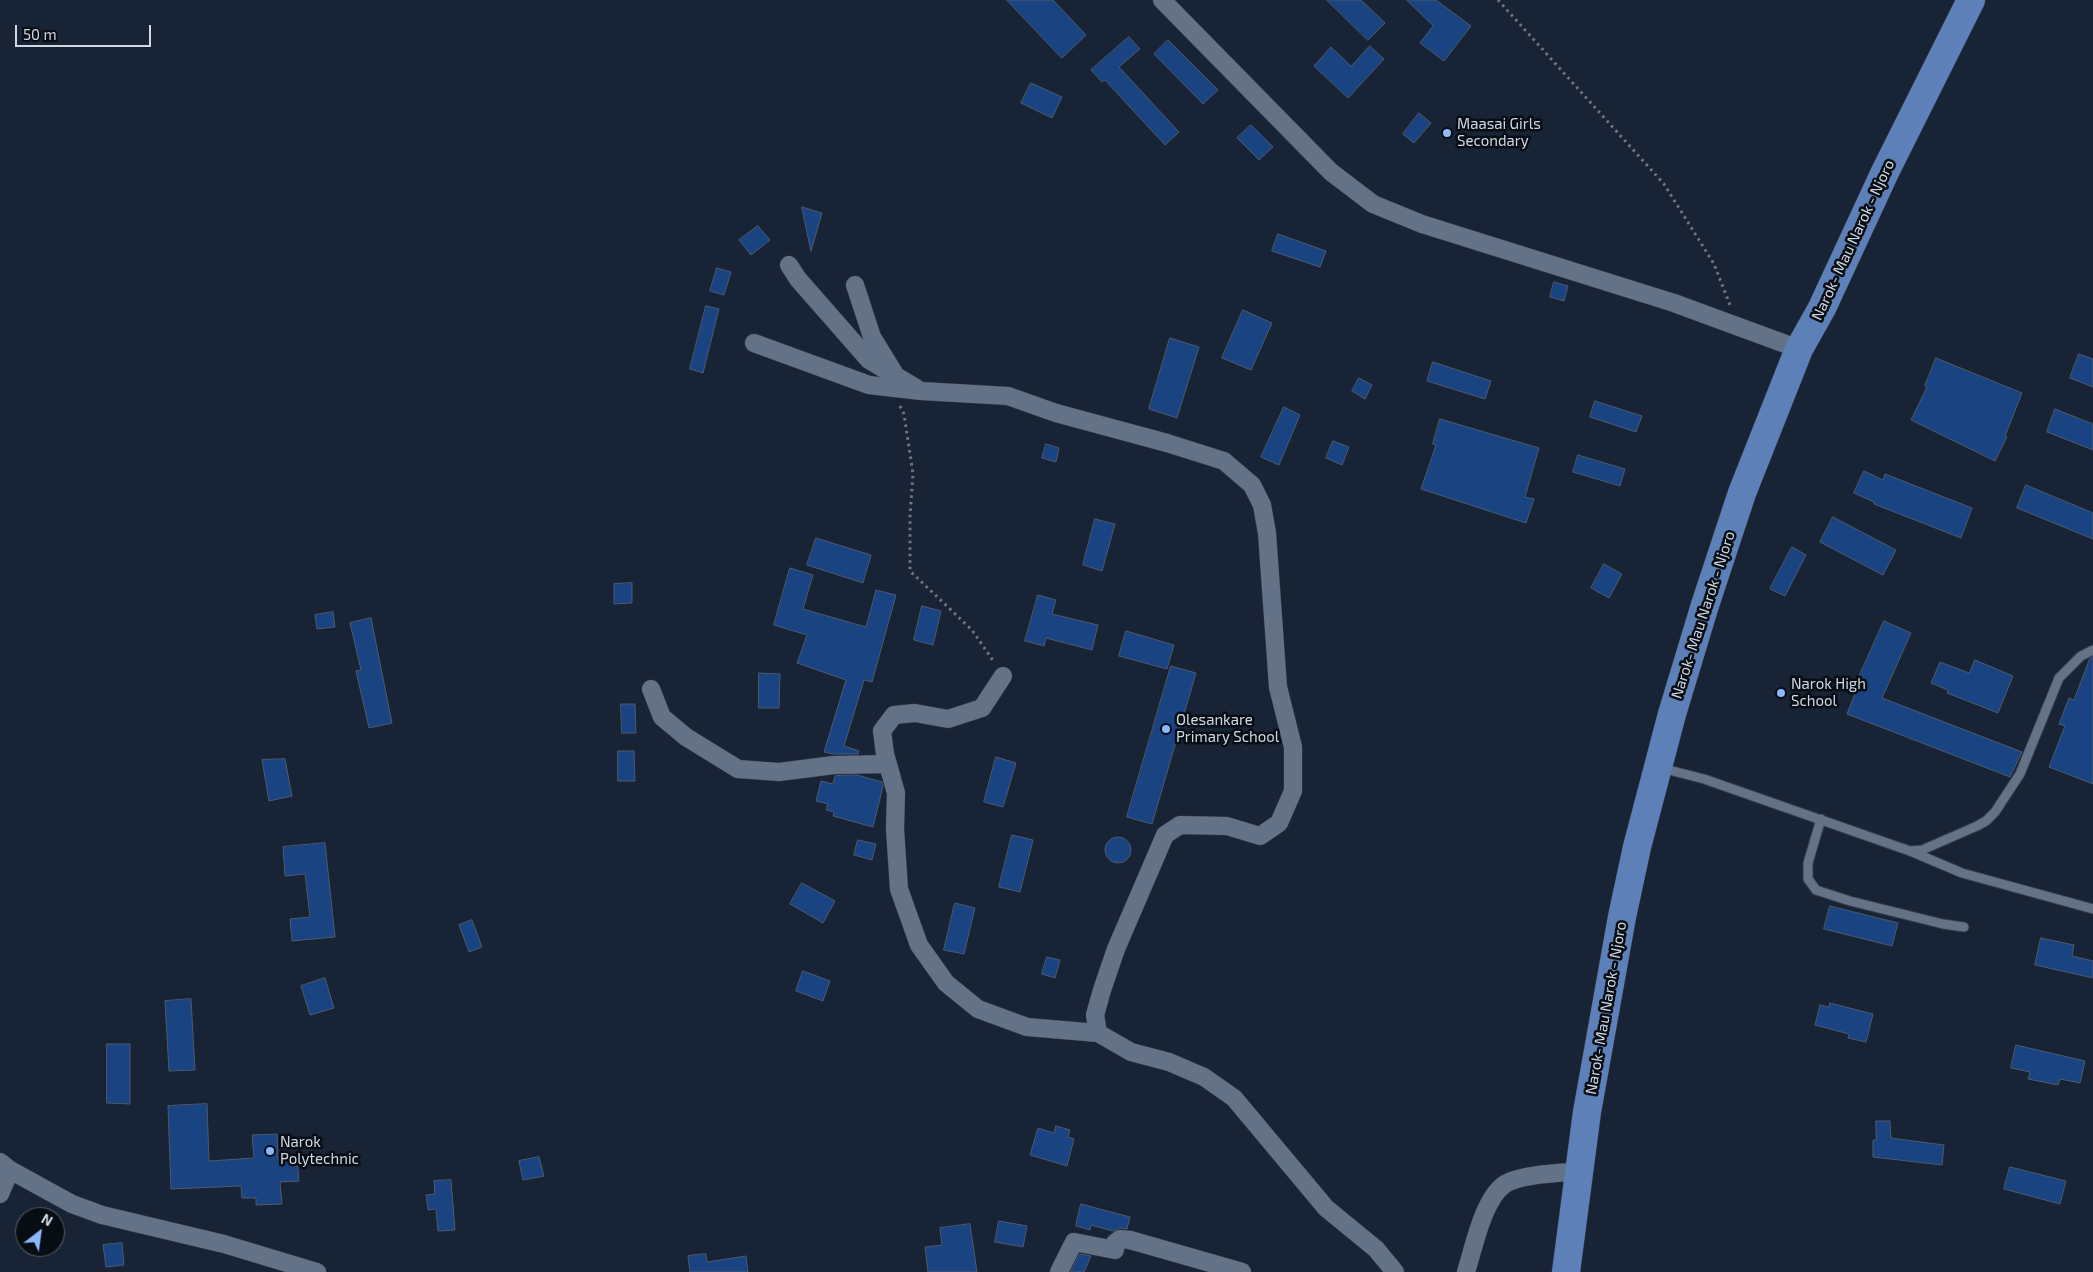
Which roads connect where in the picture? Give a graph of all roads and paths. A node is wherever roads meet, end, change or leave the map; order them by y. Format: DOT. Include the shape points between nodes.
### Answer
graph roads {
  1 [pos="1162,0"];
  2 [pos="1498,0"];
  3 [pos="1971,0"];
  4 [pos="789,265"];
  5 [pos="855,285"];
  6 [pos="1739,327"];
  7 [pos="754,342"];
  8 [pos="1799,349"];
  9 [pos="893,382"];
  10 [pos="2093,650"];
  11 [pos="1003,676"];
  12 [pos="651,688"];
  13 [pos="888,764"];
  14 [pos="1659,768"];
  15 [pos="1821,819"];
  16 [pos="1910,851"];
  17 [pos="2093,909"];
  18 [pos="1964,927"];
  19 [pos="1098,1032"];
  20 [pos="5,1166"];
  21 [pos="1578,1172"];
  22 [pos="0,1194"];
  23 [pos="317,1272"];
  24 [pos="1059,1272"];
  25 [pos="1242,1272"];
  26 [pos="1395,1272"];
  27 [pos="1466,1272"];
  28 [pos="1566,1272"];
  1 -- 6 [label="street" via="1331,172 1373,204 1422,224 1674,303"];
  2 -- 6 [label="path" via="1664,184 1714,264"];
  3 -- 8 [label="highway, Narok- Mau Narok - Njoro" via="1885,172 1822,308"];
  4 -- 9 [label="street" via="869,360"];
  5 -- 9 [label="street" via="872,337"];
  6 -- 8 [label="street"];
  7 -- 9 [label="street" via="869,385"];
  8 -- 14 [label="highway, Narok- Mau Narok - Njoro" via="1742,494 1696,633"];
  9 -- 11 [label="path" via="904,414 913,474 910,571 972,630"];
  9 -- 19 [label="street" via="921,391 1008,396 1056,413 1167,442 1224,461 1252,484 1262,505 1272,573 1278,687 1294,747 1293,791 1279,823 1260,836 1227,826 1180,825 1165,836 1116,949 1096,1015"];
  10 -- 16 [label="lane" via="2081,656 2059,678 2020,774 1995,812 1977,826 1928,848"];
  11 -- 13 [label="street" via="982,708 948,719 915,713 894,715 882,731"];
  12 -- 13 [label="street" via="662,717 686,738 738,769 779,772 834,765"];
  13 -- 19 [label="street" via="896,793 899,889 918,944 946,983 978,1008 1027,1027"];
  14 -- 15 [label="lane" via="1704,779"];
  14 -- 21 [label="highway, Narok- Mau Narok - Njoro" via="1622,916"];
  15 -- 16 [label="lane"];
  15 -- 18 [label="lane" via="1808,863 1808,879 1816,890 1897,913"];
  16 -- 17 [label="lane" via="1962,873"];
  19 -- 26 [label="street" via="1131,1052 1169,1062 1204,1077 1234,1098 1326,1208 1376,1249"];
  20 -- 22 [label="street"];
  20 -- 23 [label="street" via="72,1204 102,1215 224,1244"];
  21 -- 27 [label="street" via="1531,1176 1506,1184 1493,1195"];
  21 -- 28 [label="highway, Narok- Mau Narok - Njoro"];
  24 -- 25 [label="street" via="1074,1242 1115,1250 1120,1239"];
}
